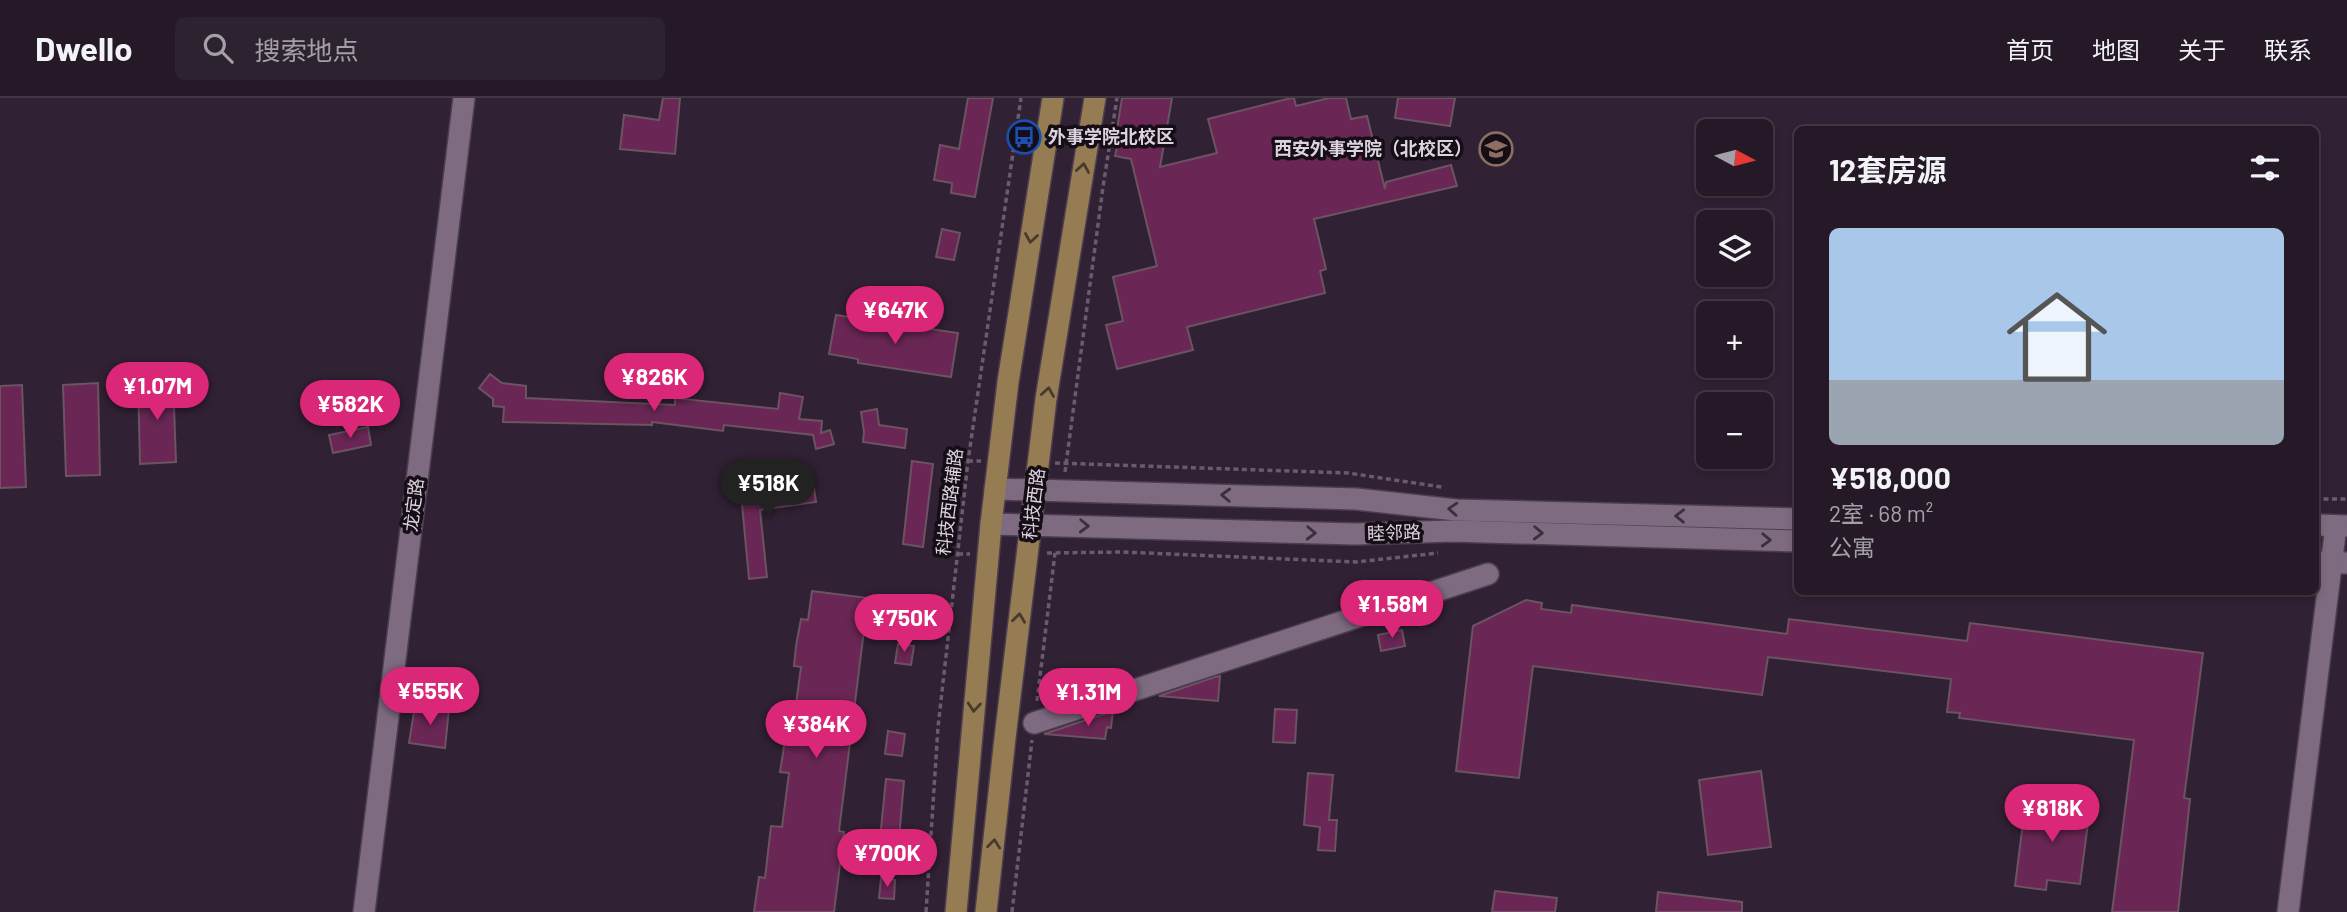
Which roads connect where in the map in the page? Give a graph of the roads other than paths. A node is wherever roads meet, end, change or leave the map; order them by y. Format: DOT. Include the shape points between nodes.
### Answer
graph roads {
  1 [pos="464,98"];
  2 [pos="1053,98"];
  3 [pos="1094,98"];
  4 [pos="995,489"];
  5 [pos="1035,490"];
  6 [pos="1794,519"];
  7 [pos="991,524"];
  8 [pos="1031,525"];
  9 [pos="2330,526"];
  10 [pos="1794,541"];
  11 [pos="2325,565"];
  12 [pos="1488,574"];
  13 [pos="2313,595"];
  14 [pos="1034,723"];
  15 [pos="364,912"];
  16 [pos="956,912"];
  17 [pos="986,912"];
  18 [pos="2273,912"];
  19 [pos="2288,912"];
  1 -- 15 [label="street, 龙定路"];
  2 -- 4 [label="main road, one-way"];
  5 -- 3 [label="main road, 科技西路, one-way"];
  4 -- 5 [label="street, 睦邻路"];
  4 -- 7 [label="main road"];
  6 -- 5 [label="street, 睦邻路, one-way" via="1456,510 1356,499"];
  5 -- 8 [label="main road, 科技西路"];
  7 -- 8 [label="street, 睦邻路"];
  7 -- 16 [label="main road, one-way"];
  8 -- 10 [label="street, 睦邻路, one-way"];
  17 -- 8 [label="main road, 科技西路, one-way"];
  9 -- 11 [label="street"];
  11 -- 19 [label="street"];
  12 -- 14 [label="street"];
  13 -- 18 [label="street"];
}
